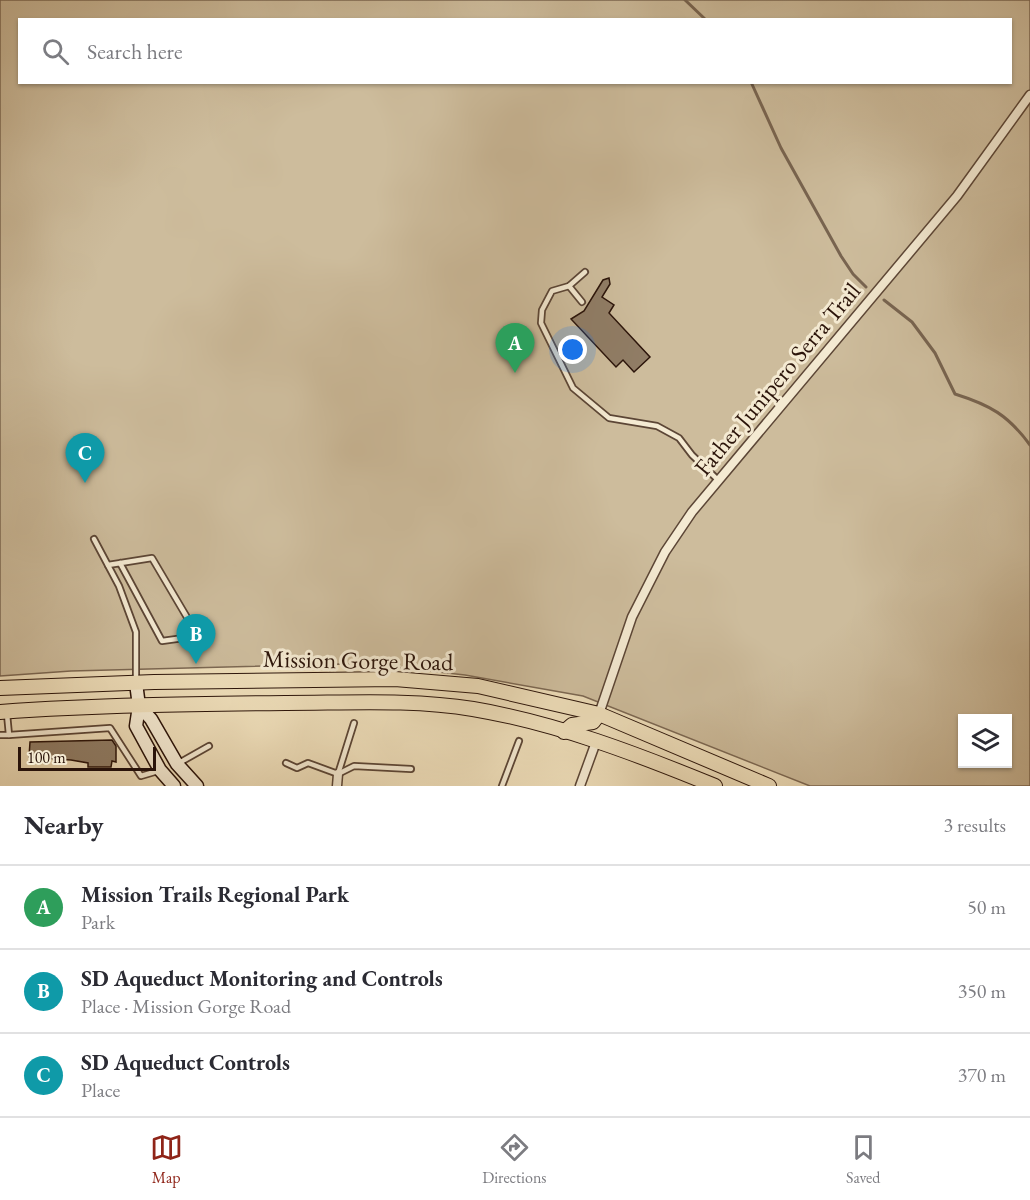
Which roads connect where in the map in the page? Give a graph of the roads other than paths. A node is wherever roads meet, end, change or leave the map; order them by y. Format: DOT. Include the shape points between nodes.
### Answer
graph roads {
  1 [pos="1030,95"];
  2 [pos="585,272"];
  3 [pos="568,286"];
  4 [pos="582,302"];
  5 [pos="718,480"];
  6 [pos="94,539"];
  7 [pos="120,563"];
  8 [pos="108,565"];
  9 [pos="136,683"];
  10 [pos="0,688"];
  11 [pos="140,706"];
  12 [pos="4,712"];
  13 [pos="599,714"];
  14 [pos="354,723"];
  15 [pos="564,732"];
  16 [pos="0,735"];
  17 [pos="9,735"];
  18 [pos="519,741"];
  19 [pos="596,742"];
  20 [pos="209,746"];
  21 [pos="286,763"];
  22 [pos="177,764"];
  23 [pos="411,769"];
  24 [pos="160,770"];
  25 [pos="338,774"];
  26 [pos="174,786"];
  27 [pos="197,786"];
  28 [pos="337,786"];
  29 [pos="502,786"];
  30 [pos="580,786"];
  31 [pos="715,786"];
  32 [pos="769,786"];
  1 -- 5 [label="street, Father Junipero Serra Trail" via="957,196"];
  2 -- 3 [label="lane"];
  3 -- 4 [label="lane"];
  3 -- 5 [label="lane" via="552,291 542,310 541,323 573,388 609,418 657,426 679,438"];
  5 -- 13 [label="street, Father Junipero Serra Trail" via="665,552 632,617"];
  6 -- 8 [label="lane"];
  7 -- 7 [label="lane" via="162,641 198,636 152,558"];
  7 -- 8 [label="lane"];
  8 -- 9 [label="lane" via="136,632"];
  9 -- 10 [label="main road, Mission Gorge Road"];
  9 -- 11 [label="main road"];
  9 -- 13 [label="main road, Mission Gorge Road" via="395,679 478,686"];
  11 -- 12 [label="main road, Mission Gorge Road"];
  11 -- 15 [label="main road, Mission Gorge Road" via="395,702 472,709"];
  11 -- 22 [label="main road"];
  11 -- 24 [label="main road" via="136,726"];
  12 -- 17 [label="lane"];
  13 -- 15 [label="main road" via="593,722 572,725"];
  13 -- 32 [label="main road, Mission Gorge Road"];
  14 -- 25 [label="lane"];
  15 -- 19 [label="main road, Mission Gorge Road"];
  16 -- 17 [label="lane"];
  17 -- 24 [label="lane" via="110,728 141,776"];
  18 -- 29 [label="lane"];
  19 -- 30 [label="street"];
  19 -- 31 [label="main road, Mission Gorge Road"];
  20 -- 22 [label="lane"];
  21 -- 25 [label="lane" via="297,768 308,763"];
  22 -- 27 [label="main road"];
  23 -- 25 [label="lane" via="354,766"];
  24 -- 26 [label="main road"];
  25 -- 28 [label="street"];
}
